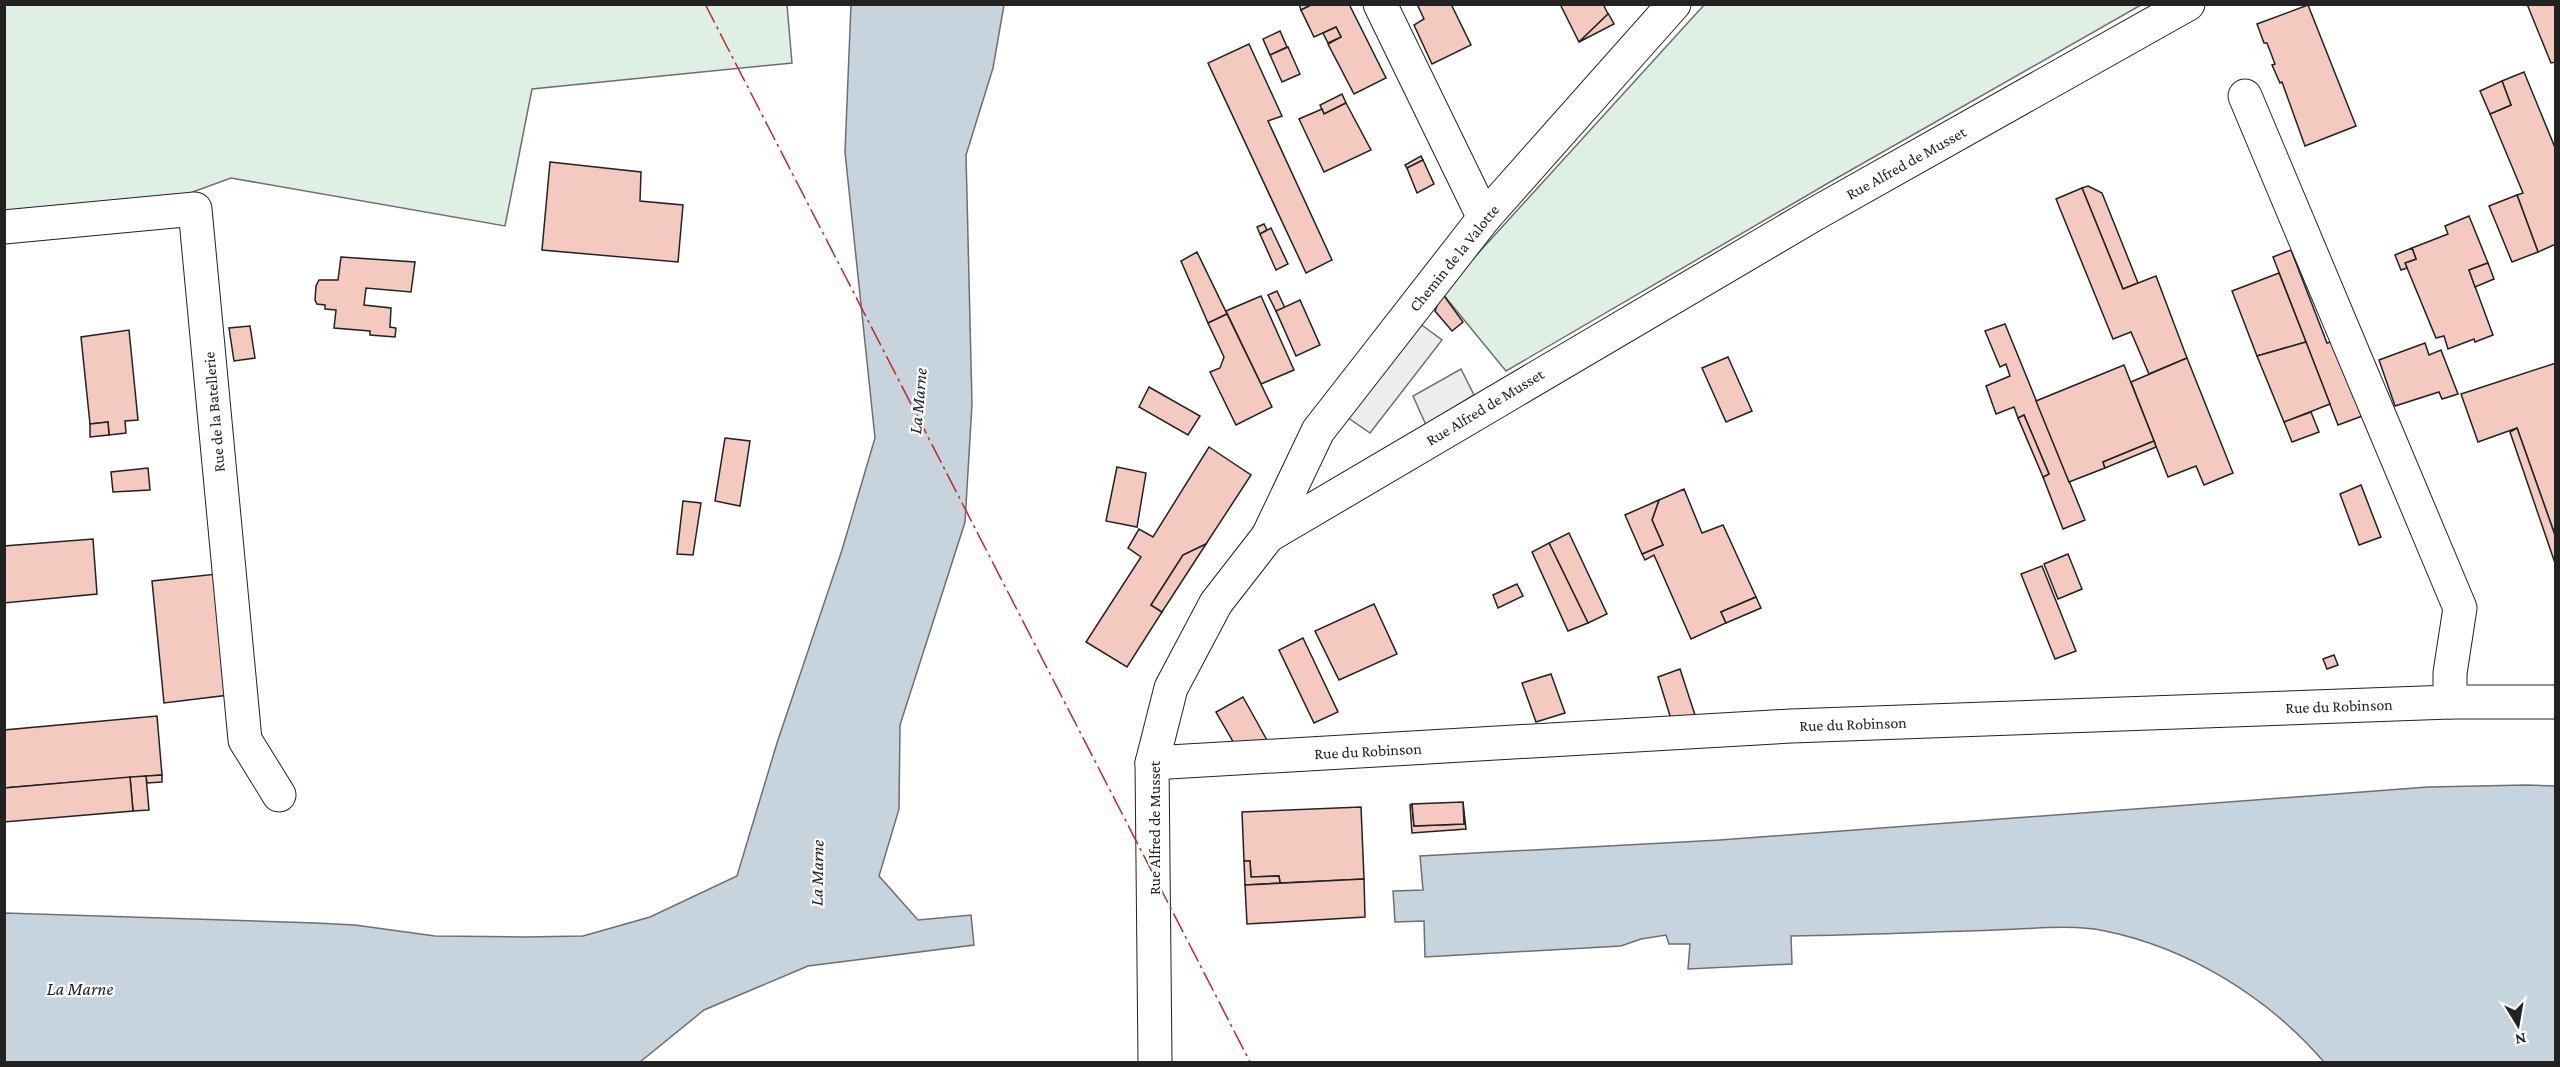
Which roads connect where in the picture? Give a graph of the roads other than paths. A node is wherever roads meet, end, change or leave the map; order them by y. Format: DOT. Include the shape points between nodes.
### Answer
graph roads {
  1 [pos="1380,4"];
  2 [pos="1674,4"];
  3 [pos="2188,4"];
  4 [pos="2245,96"];
  5 [pos="1484,218"];
  6 [pos="4,227"];
  7 [pos="1268,536"];
  8 [pos="2450,702"];
  9 [pos="2556,702"];
  10 [pos="1152,763"];
  11 [pos="279,795"];
  12 [pos="1155,1062"];
  1 -- 5 [label="street"];
  2 -- 5 [label="street, Chemin de la Valotte"];
  3 -- 7 [label="street, Rue Alfred de Musset" via="1814,215"];
  4 -- 8 [label="street" via="2460,608"];
  5 -- 7 [label="street, Chemin de la Valotte" via="1318,431"];
  6 -- 11 [label="street, Rue de la Batellerie" via="195,209 245,740"];
  7 -- 10 [label="street, Rue Alfred de Musset" via="1216,603 1171,688"];
  8 -- 9 [label="street, Rue du Robinson"];
  8 -- 10 [label="street, Rue du Robinson" via="1791,726"];
  10 -- 12 [label="street, Rue Alfred de Musset"];
}
